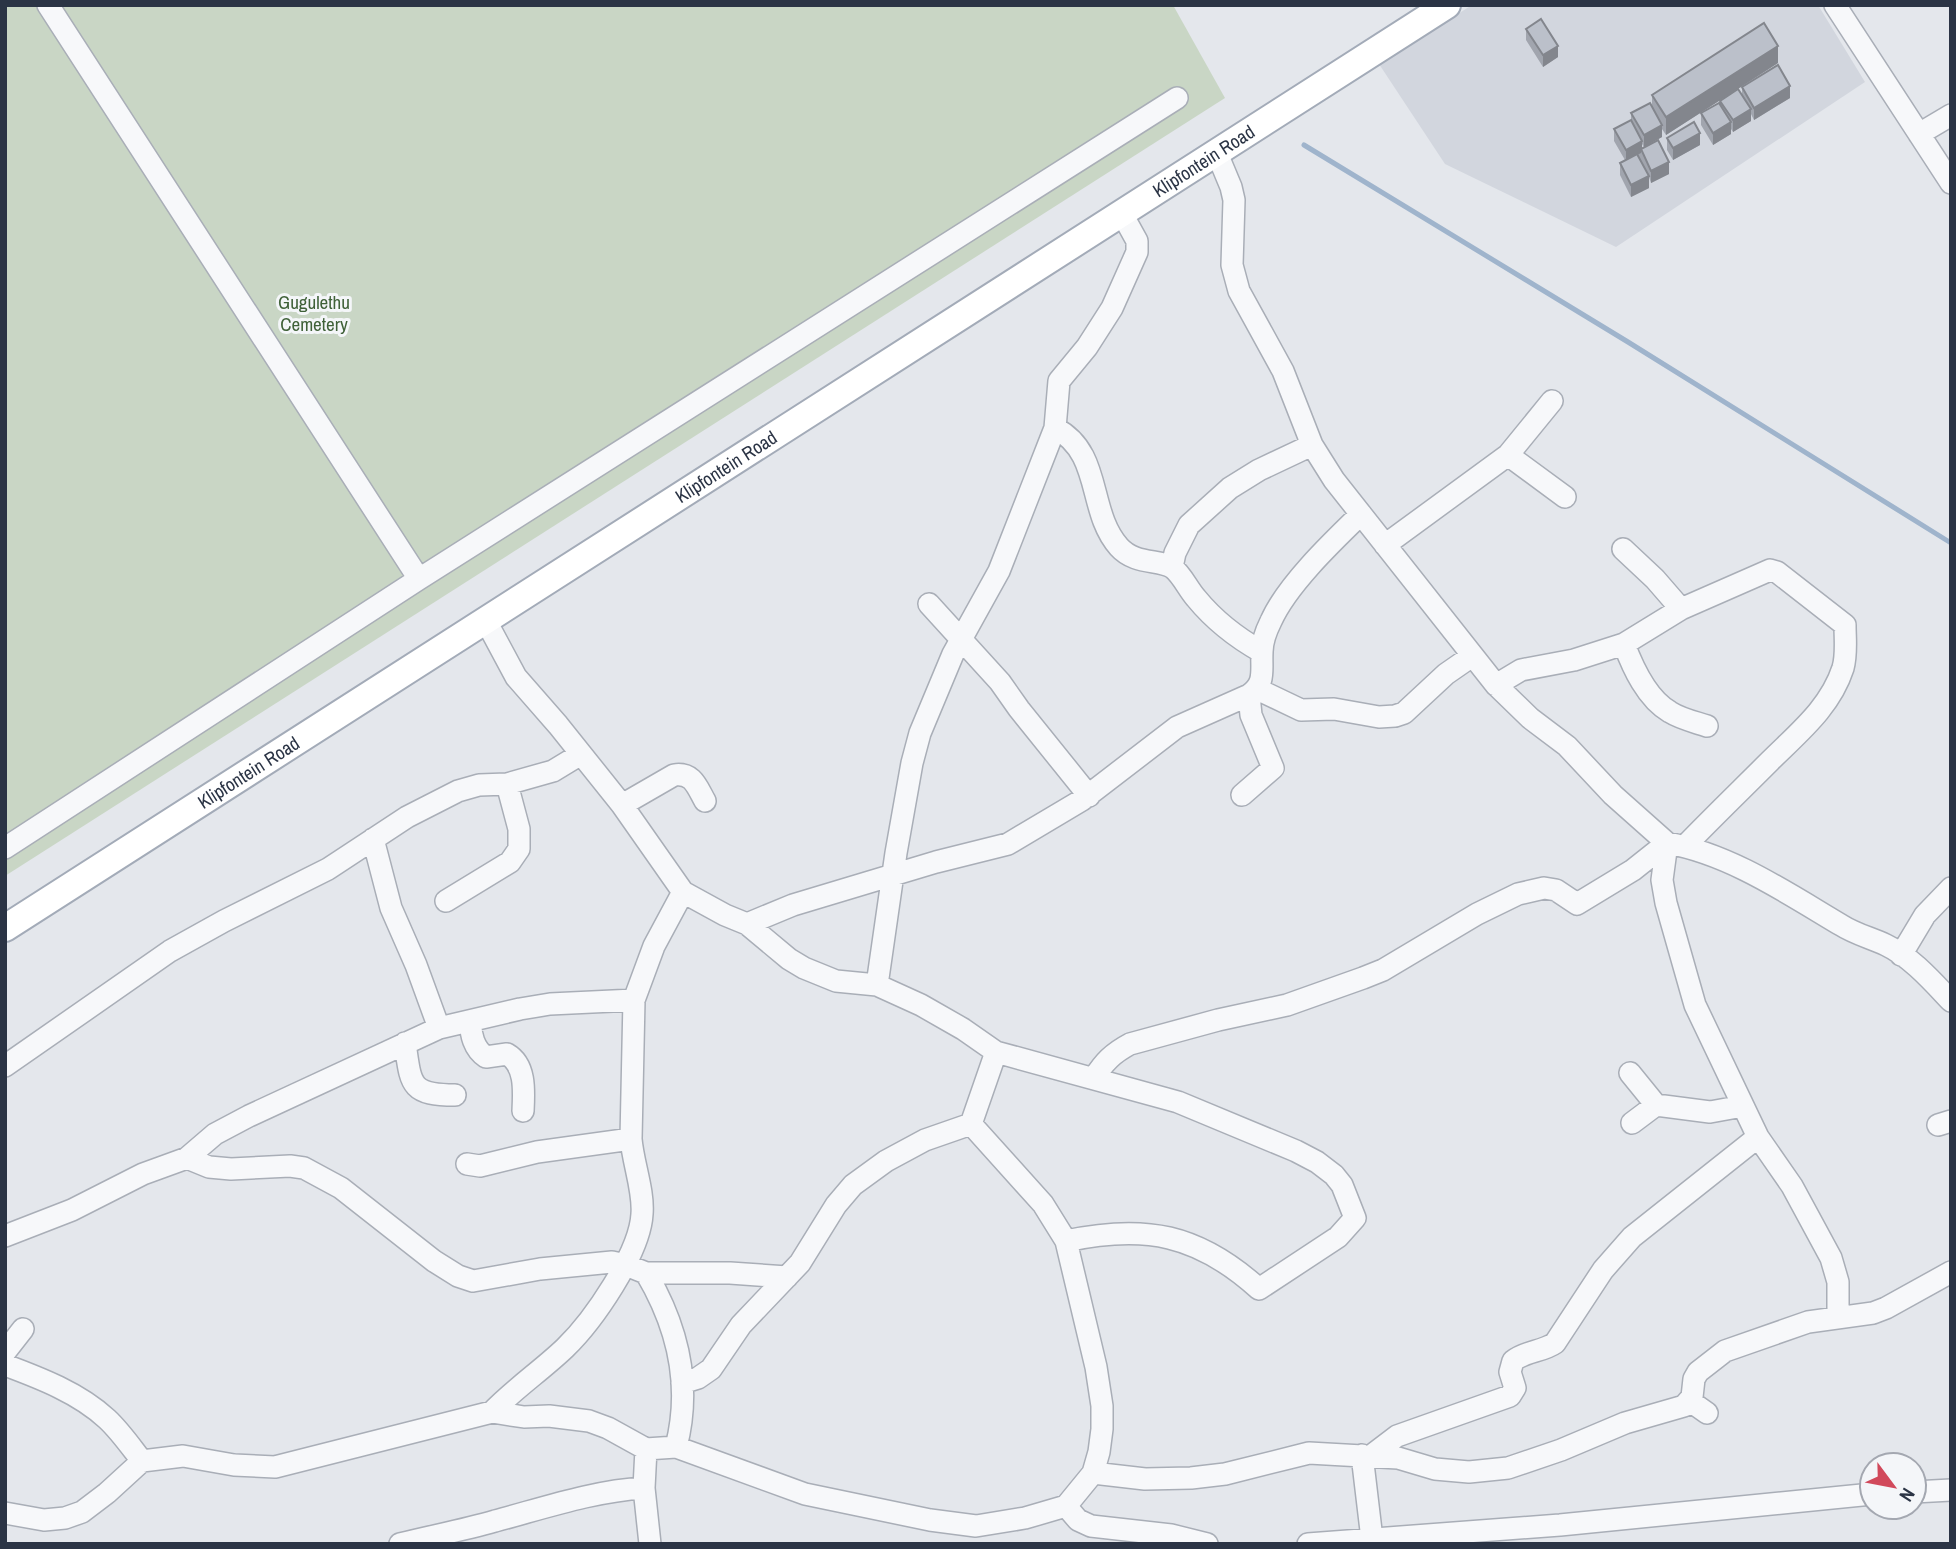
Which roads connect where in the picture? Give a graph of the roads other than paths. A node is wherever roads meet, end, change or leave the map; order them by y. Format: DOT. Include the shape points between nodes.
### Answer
graph roads {
  1 [pos="48,5"];
  2 [pos="1447,5"];
  3 [pos="1835,5"];
  4 [pos="1177,98"];
  5 [pos="1951,115"];
  6 [pos="1919,134"];
  7 [pos="1216,151"];
  8 [pos="1951,183"];
  9 [pos="1121,212"];
  10 [pos="1552,401"];
  11 [pos="1055,428"];
  12 [pos="1312,445"];
  13 [pos="1508,455"];
  14 [pos="1565,497"];
  15 [pos="1360,514"];
  16 [pos="1385,545"];
  17 [pos="1623,548"];
  18 [pos="1172,567"];
  19 [pos="419,579"];
  20 [pos="929,604"];
  21 [pos="1681,609"];
  22 [pos="486,621"];
  23 [pos="961,639"];
  24 [pos="1624,644"];
  25 [pos="1262,652"];
  26 [pos="1472,656"];
  27 [pos="1496,685"];
  28 [pos="1253,692"];
  29 [pos="1707,726"];
  30 [pos="581,754"];
  31 [pos="507,784"];
  32 [pos="1242,795"];
  33 [pos="1089,796"];
  34 [pos="705,801"];
  35 [pos="622,804"];
  36 [pos="373,839"];
  37 [pos="1676,845"];
  38 [pos="5,848"];
  39 [pos="892,876"];
  40 [pos="1951,888"];
  41 [pos="683,892"];
  42 [pos="446,901"];
  43 [pos="747,924"];
  44 [pos="5,928"];
  45 [pos="1901,955"];
  46 [pos="877,985"];
  47 [pos="635,1000"];
  48 [pos="1951,1002"];
  49 [pos="471,1021"];
  50 [pos="439,1028"];
  51 [pos="405,1043"];
  52 [pos="996,1052"];
  53 [pos="5,1066"];
  54 [pos="1630,1073"];
  55 [pos="1094,1078"];
  56 [pos="455,1095"];
  57 [pos="1657,1105"];
  58 [pos="1743,1106"];
  59 [pos="523,1111"];
  60 [pos="1632,1123"];
  61 [pos="971,1124"];
  62 [pos="1758,1137"];
  63 [pos="631,1139"];
  64 [pos="187,1157"];
  65 [pos="467,1164"];
  66 [pos="5,1236"];
  67 [pos="1066,1241"];
  68 [pos="636,1269"];
  69 [pos="1951,1272"];
  70 [pos="787,1277"];
  71 [pos="1838,1316"];
  72 [pos="23,1329"];
  73 [pos="5,1352"];
  74 [pos="5,1365"];
  75 [pos="682,1383"];
  76 [pos="492,1412"];
  77 [pos="676,1447"];
  78 [pos="646,1449"];
  79 [pos="1367,1455"];
  80 [pos="142,1461"];
  81 [pos="1093,1473"];
  82 [pos="643,1488"];
  83 [pos="1951,1490"];
  84 [pos="1928,1491"];
  85 [pos="1858,1495"];
  86 [pos="1066,1506"];
  87 [pos="5,1513"];
  88 [pos="1372,1539"];
  89 [pos="400,1544"];
  90 [pos="650,1544"];
  91 [pos="1207,1544"];
  92 [pos="1308,1544"];
  1 -- 19 [label="street"];
  2 -- 7 [label="main road, Klipfontein Road"];
  3 -- 6 [label="street"];
  4 -- 19 [label="street"];
  5 -- 6 [label="street"];
  6 -- 8 [label="street"];
  7 -- 9 [label="main road, Klipfontein Road"];
  7 -- 12 [label="street" via="1234,200 1232,265 1239,291 1283,370"];
  9 -- 11 [label="street" via="1138,241 1137,252 1112,309 1059,382"];
  9 -- 22 [label="main road, Klipfontein Road"];
  10 -- 13 [label="street"];
  11 -- 18 [label="street" via="1068,435 1084,456 1117,546 1134,558"];
  11 -- 23 [label="street" via="999,571"];
  12 -- 15 [label="street"];
  12 -- 18 [label="street" via="1230,488 1189,524"];
  13 -- 14 [label="street"];
  13 -- 16 [label="street"];
  15 -- 16 [label="street"];
  15 -- 25 [label="street" via="1278,607"];
  16 -- 26 [label="street"];
  17 -- 21 [label="street"];
  18 -- 25 [label="street" via="1209,613"];
  19 -- 38 [label="street"];
  20 -- 23 [label="street"];
  21 -- 24 [label="street"];
  21 -- 37 [label="street" via="1770,570 1845,625 1846,654 1832,692 1812,722"];
  22 -- 30 [label="street" via="516,677"];
  22 -- 44 [label="main road, Klipfontein Road"];
  23 -- 33 [label="street"];
  23 -- 39 [label="street" via="919,733"];
  24 -- 27 [label="street" via="1521,670"];
  24 -- 29 [label="street" via="1654,699 1671,713"];
  25 -- 28 [label="street" via="1263,674"];
  26 -- 27 [label="street"];
  26 -- 28 [label="street" via="1395,716 1301,710"];
  27 -- 37 [label="street" via="1566,746 1613,795"];
  28 -- 32 [label="street" via="1251,715 1273,768"];
  28 -- 33 [label="street" via="1177,727"];
  30 -- 31 [label="street" via="553,771"];
  30 -- 35 [label="street"];
  31 -- 36 [label="street" via="458,791"];
  31 -- 42 [label="street" via="519,829 519,849 510,862"];
  33 -- 39 [label="street" via="1008,844"];
  34 -- 35 [label="street" via="691,777 681,774"];
  35 -- 41 [label="street"];
  36 -- 50 [label="street" via="391,908"];
  36 -- 53 [label="street" via="328,869 170,951"];
  37 -- 45 [label="street" via="1784,889 1840,925"];
  37 -- 55 [label="street" via="1577,904 1556,890 1518,894 1384,970 1287,1005 1129,1044 1105,1061"];
  37 -- 58 [label="street" via="1662,880 1674,934 1695,1005"];
  39 -- 43 [label="street" via="793,905"];
  39 -- 46 [label="street"];
  40 -- 45 [label="street" via="1925,915"];
  41 -- 43 [label="street"];
  41 -- 47 [label="street" via="654,946"];
  43 -- 46 [label="street" via="803,968 836,981"];
  45 -- 48 [label="street"];
  46 -- 52 [label="street" via="963,1028"];
  47 -- 49 [label="street" via="550,1004"];
  47 -- 63 [label="street"];
  49 -- 50 [label="street"];
  49 -- 59 [label="street" via="472,1039 481,1054 507,1054 516,1060 524,1088"];
  50 -- 51 [label="street"];
  51 -- 56 [label="street" via="410,1074 419,1090"];
  51 -- 64 [label="street" via="249,1116 215,1134"];
  52 -- 55 [label="street"];
  52 -- 61 [label="street"];
  54 -- 57 [label="street"];
  55 -- 67 [label="street" via="1178,1102 1317,1162 1342,1185 1355,1218 1338,1237 1259,1289 1201,1248 1164,1236 1114,1234"];
  57 -- 58 [label="street" via="1710,1112"];
  57 -- 60 [label="street"];
  58 -- 62 [label="street"];
  61 -- 67 [label="street" via="1043,1204"];
  61 -- 70 [label="street" via="925,1140 853,1185"];
  62 -- 71 [label="street" via="1831,1258 1838,1282"];
  62 -- 79 [label="street" via="1632,1237 1603,1270 1555,1343 1513,1361 1510,1372 1515,1388 1510,1396 1397,1436"];
  63 -- 65 [label="street" via="537,1152 480,1166"];
  63 -- 68 [label="street" via="642,1201"];
  64 -- 66 [label="street"];
  64 -- 68 [label="street" via="209,1167 230,1169 303,1168 341,1188 425,1255 466,1280 585,1263 612,1262"];
  67 -- 81 [label="street" via="1102,1406"];
  68 -- 70 [label="street"];
  68 -- 75 [label="street" via="660,1298 673,1332"];
  68 -- 76 [label="street" via="574,1339"];
  69 -- 71 [label="street" via="1886,1308"];
  70 -- 75 [label="street" via="741,1325 711,1369"];
  71 -- 79 [label="street" via="1725,1351 1694,1379 1698,1407 1684,1406 1625,1423 1508,1468 1442,1470"];
  72 -- 73 [label="street"];
  74 -- 80 [label="street" via="88,1404 108,1420"];
  75 -- 77 [label="street" via="683,1419"];
  76 -- 78 [label="street" via="589,1421"];
  76 -- 80 [label="street" via="275,1467 183,1456"];
  77 -- 78 [label="street"];
  77 -- 86 [label="street" via="821,1499 943,1522 1002,1523"];
  78 -- 82 [label="street"];
  79 -- 81 [label="street" via="1309,1453 1191,1478"];
  79 -- 88 [label="street"];
  80 -- 87 [label="street" via="82,1512 44,1520"];
  81 -- 86 [label="street"];
  82 -- 89 [label="street" via="574,1499"];
  82 -- 90 [label="street"];
  83 -- 84 [label="street"];
  85 -- 88 [label="street"];
  86 -- 91 [label="street" via="1091,1526"];
  88 -- 92 [label="street"];
}
